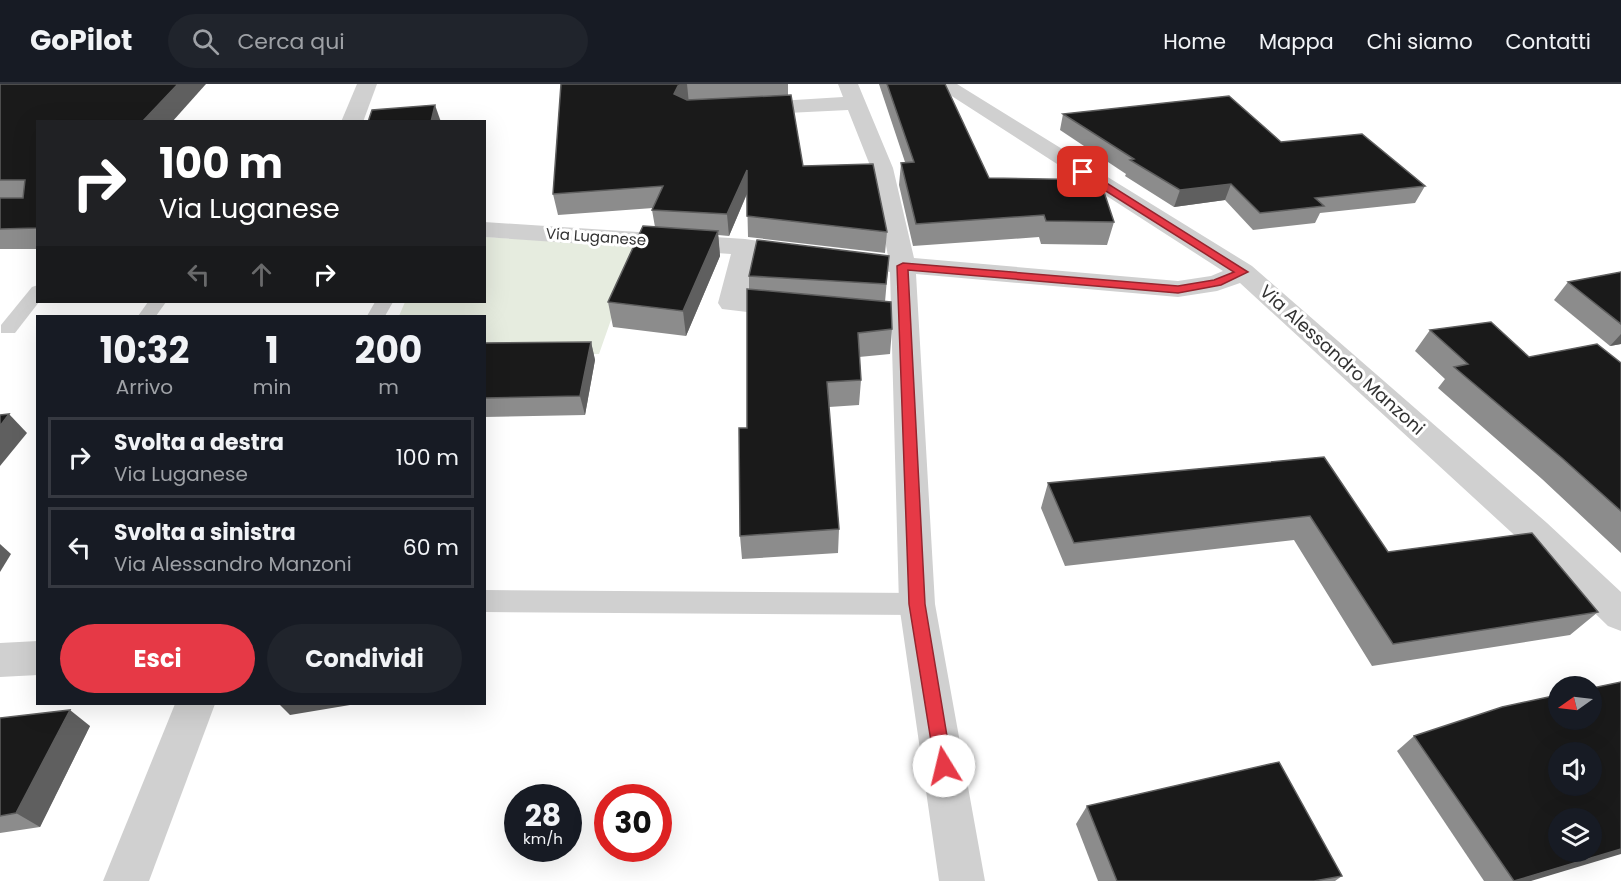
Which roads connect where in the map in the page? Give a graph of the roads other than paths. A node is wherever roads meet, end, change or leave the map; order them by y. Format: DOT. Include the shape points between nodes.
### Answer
graph roads {
  1 [pos="367,84"];
  2 [pos="943,84"];
  3 [pos="852,93"];
  4 [pos="725,110"];
  5 [pos="353,120"];
  6 [pos="486,229"];
  7 [pos="745,246"];
  8 [pos="824,256"];
  9 [pos="858,260"];
  10 [pos="903,266"];
  11 [pos="1243,272"];
  12 [pos="36,294"];
  13 [pos="813,310"];
  14 [pos="9,329"];
  15 [pos="486,601"];
  16 [pos="917,604"];
  17 [pos="1621,615"];
  18 [pos="36,658"];
  19 [pos="0,660"];
  20 [pos="195,705"];
  21 [pos="126,881"];
  22 [pos="962,881"];
  1 -- 5 [label="street"];
  2 -- 11 [label="street, Via Alessandro Manzoni"];
  3 -- 4 [label="street"];
  3 -- 10 [label="street" via="882,168"];
  6 -- 7 [label="street, Via Luganese"];
  7 -- 8 [label="street, Via Luganese"];
  7 -- 13 [label="street" via="732,303"];
  9 -- 10 [label="street"];
  10 -- 11 [label="street" via="1178,289 1217,283"];
  10 -- 16 [label="street" via="894,316"];
  11 -- 17 [label="street, Via Alessandro Manzoni"];
  12 -- 14 [label="lane"];
  15 -- 16 [label="lane"];
  16 -- 22 [label="street"];
  18 -- 19 [label="street"];
  20 -- 21 [label="street"];
}
